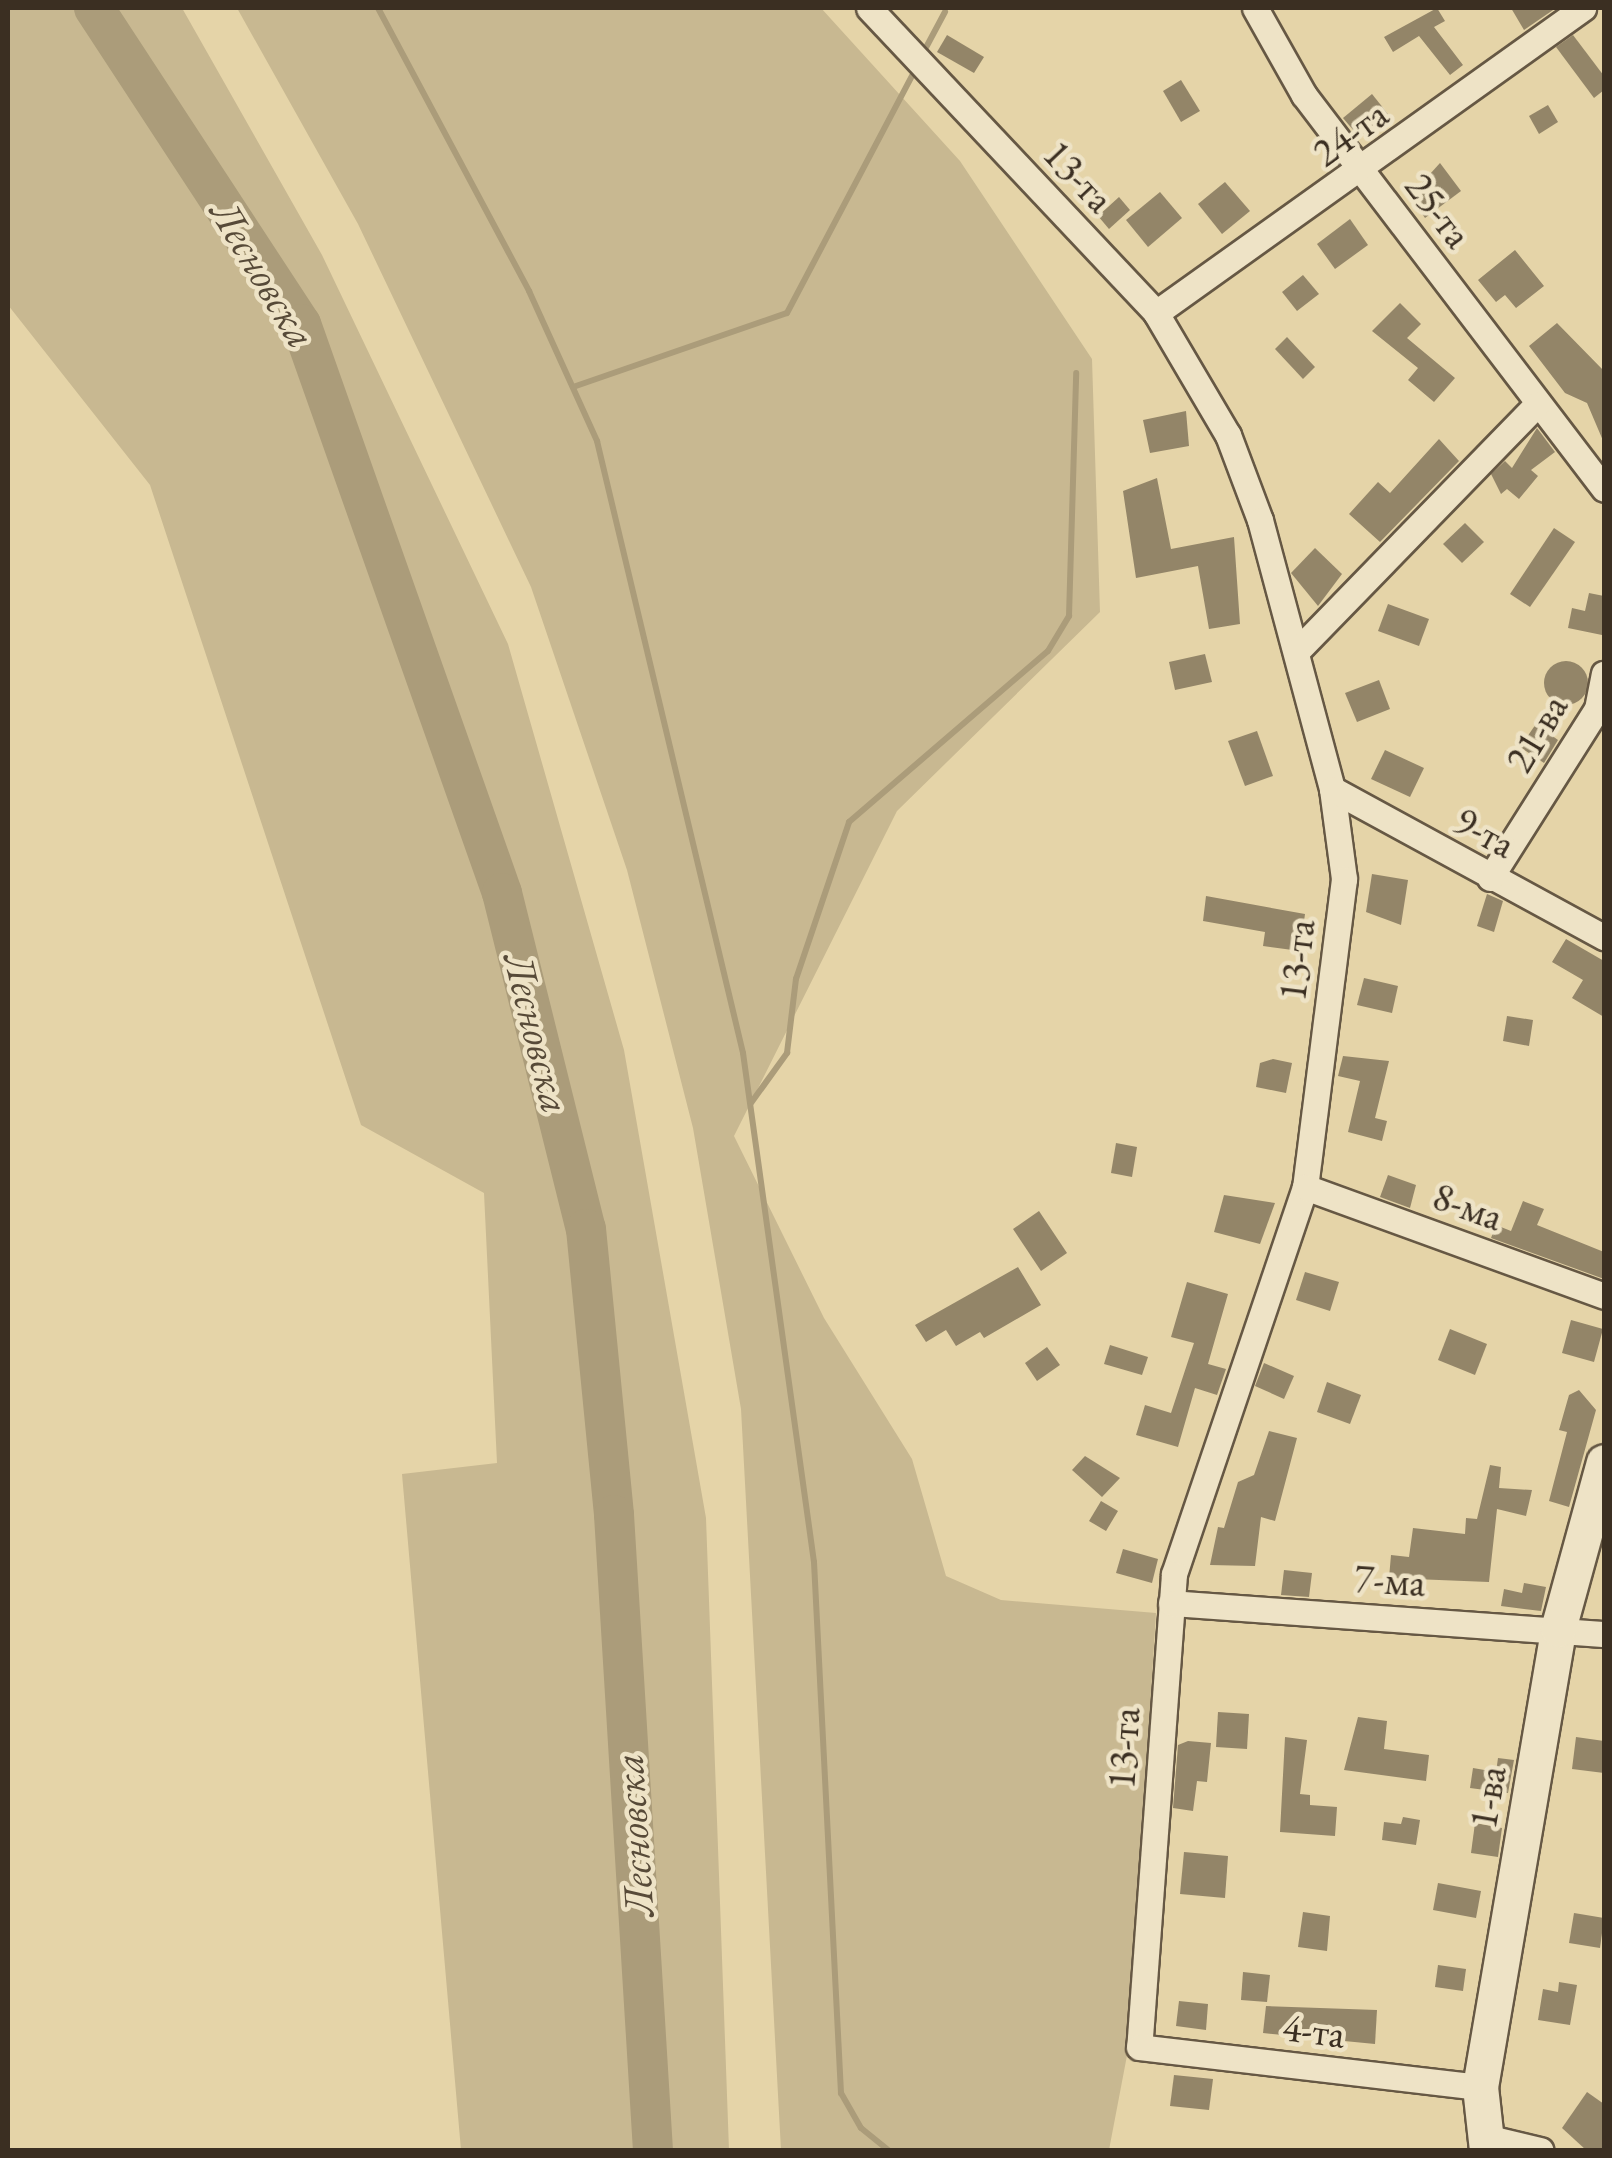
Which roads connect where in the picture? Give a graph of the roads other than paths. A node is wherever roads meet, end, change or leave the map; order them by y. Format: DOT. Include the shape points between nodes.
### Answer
graph roads {
  1 [pos="869,8"];
  2 [pos="1255,8"];
  3 [pos="1583,8"];
  4 [pos="1363,171"];
  5 [pos="1156,313"];
  6 [pos="1537,404"];
  7 [pos="1604,489"];
  8 [pos="1297,651"];
  9 [pos="1604,674"];
  10 [pos="1601,711"];
  11 [pos="1332,790"];
  12 [pos="1490,878"];
  13 [pos="1604,938"];
  14 [pos="1305,1187"];
  15 [pos="1604,1296"];
  16 [pos="1604,1462"];
  17 [pos="1171,1602"];
  18 [pos="1558,1629"];
  19 [pos="1604,1634"];
  20 [pos="1139,2047"];
  21 [pos="1480,2087"];
  22 [pos="1486,2144"];
  23 [pos="1540,2150"];
  1 -- 5 [label="street, 13-та"];
  2 -- 4 [label="street, 25-та" via="1304,94"];
  3 -- 4 [label="street, 24-та"];
  4 -- 5 [label="street, 24-та"];
  4 -- 6 [label="street, 25-та"];
  5 -- 8 [label="street, 13-та" via="1228,435"];
  6 -- 7 [label="street, 25-та"];
  6 -- 8 [label="street"];
  8 -- 11 [label="street, 13-та"];
  9 -- 10 [label="street, 21-ва"];
  10 -- 12 [label="street, 21-ва"];
  11 -- 12 [label="street, 9-та"];
  11 -- 14 [label="street, 13-та" via="1344,879"];
  12 -- 13 [label="street, 9-та"];
  14 -- 15 [label="street, 8-ма"];
  14 -- 17 [label="street, 13-та"];
  16 -- 18 [label="street, 1-ва"];
  17 -- 18 [label="street, 7-ма"];
  17 -- 20 [label="street, 13-та"];
  18 -- 19 [label="street, 7-ма"];
  18 -- 21 [label="street, 1-ва"];
  20 -- 21 [label="street, 4-та"];
  21 -- 22 [label="street, 1-ва"];
  22 -- 23 [label="street"];
}
